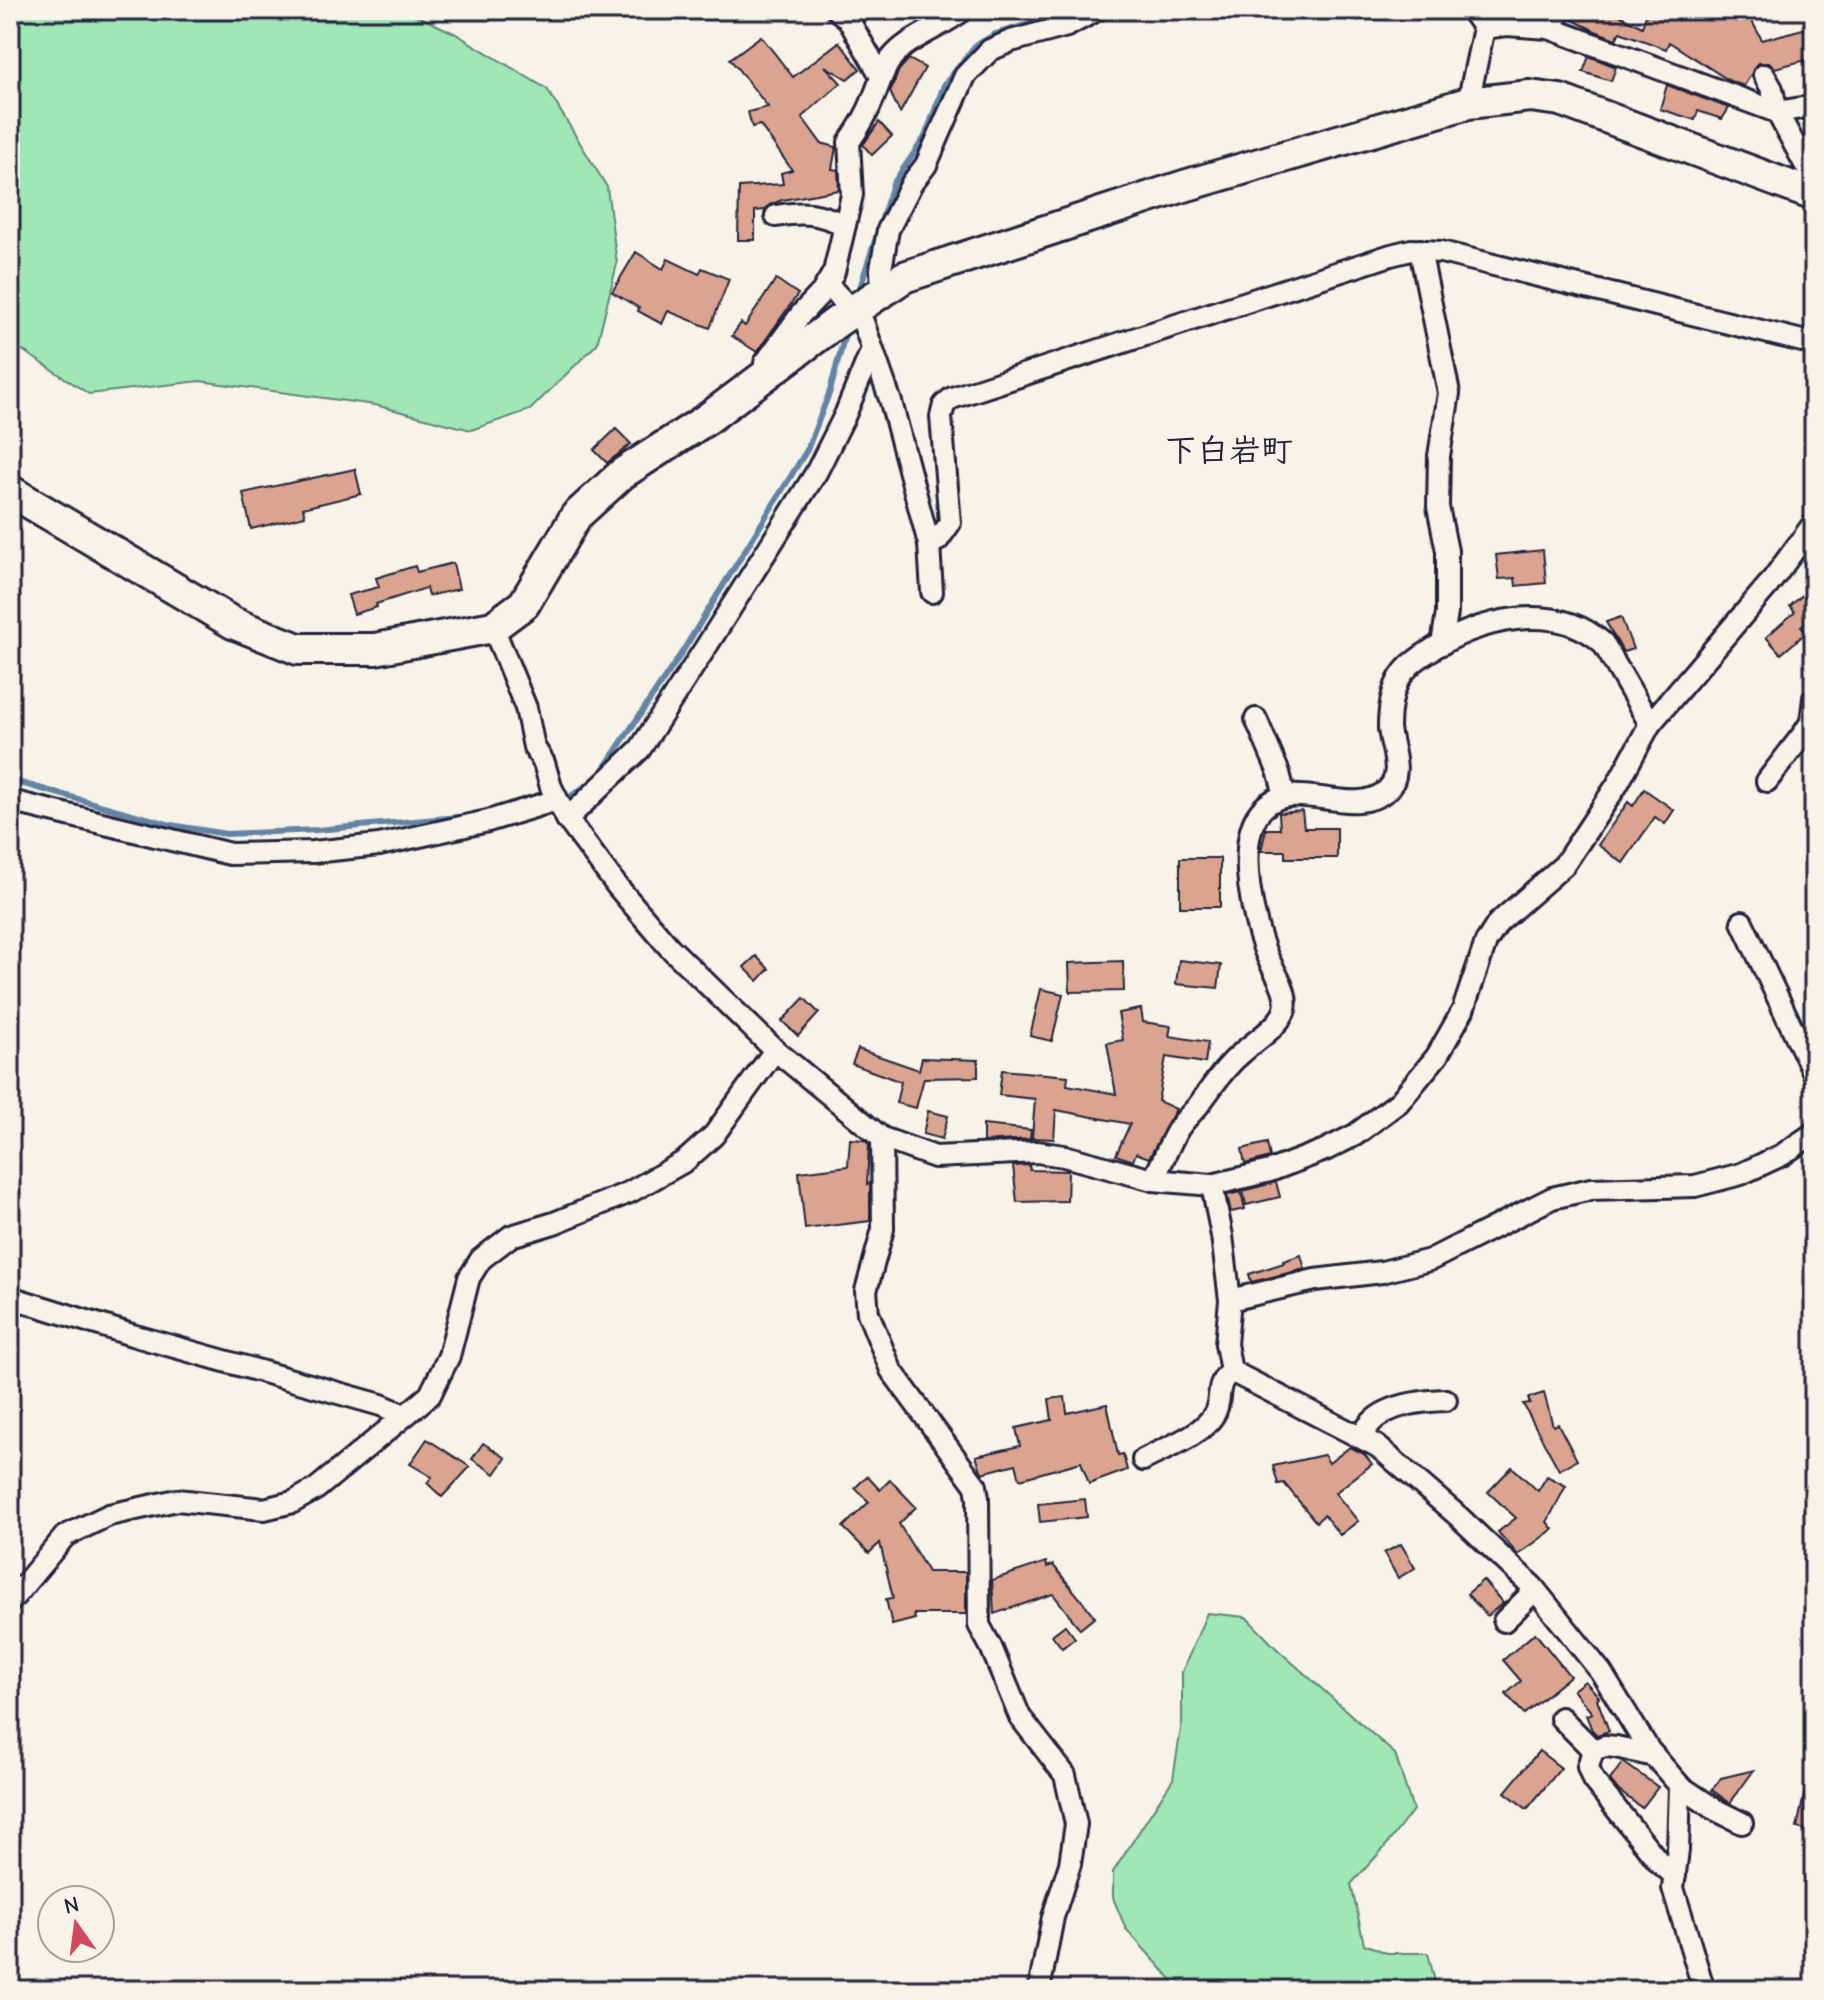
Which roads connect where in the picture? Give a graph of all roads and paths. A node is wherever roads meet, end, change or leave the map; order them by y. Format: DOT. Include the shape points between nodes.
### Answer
graph roads {
  1 [pos="837,10"];
  2 [pos="963,10"];
  3 [pos="1097,10"];
  4 [pos="1471,10"];
  5 [pos="1561,10"];
  6 [pos="1484,28"];
  7 [pos="1549,28"];
  8 [pos="1764,75"];
  9 [pos="881,76"];
  10 [pos="1468,103"];
  11 [pos="1814,106"];
  12 [pos="1777,112"];
  13 [pos="1814,181"];
  14 [pos="1814,195"];
  15 [pos="776,216"];
  16 [pos="845,225"];
  17 [pos="1420,250"];
  18 [pos="827,284"];
  19 [pos="882,293"];
  20 [pos="854,311"];
  21 [pos="1814,344"];
  22 [pos="872,349"];
  23 [pos="765,375"];
  24 [pos="10,491"];
  25 [pos="1814,523"];
  26 [pos="929,544"];
  27 [pos="932,592"];
  28 [pos="493,627"];
  29 [pos="1442,644"];
  30 [pos="1814,698"];
  31 [pos="1256,719"];
  32 [pos="1650,724"];
  33 [pos="1767,781"];
  34 [pos="1285,796"];
  35 [pos="557,800"];
  36 [pos="10,801"];
  37 [pos="567,819"];
  38 [pos="1742,922"];
  39 [pos="775,1050"];
  40 [pos="1814,1074"];
  41 [pos="1814,1133"];
  42 [pos="882,1138"];
  43 [pos="1153,1180"];
  44 [pos="1212,1185"];
  45 [pos="10,1297"];
  46 [pos="1230,1300"];
  47 [pos="1231,1371"];
  48 [pos="1446,1400"];
  49 [pos="404,1415"];
  50 [pos="1362,1438"];
  51 [pos="1143,1460"];
  52 [pos="1535,1590"];
  53 [pos="10,1602"];
  54 [pos="1504,1621"];
  55 [pos="1561,1718"];
  56 [pos="1593,1750"];
  57 [pos="1654,1756"];
  58 [pos="1680,1786"];
  59 [pos="1742,1823"];
  60 [pos="1675,1876"];
  61 [pos="1039,1990"];
  62 [pos="1704,1990"];
  1 -- 9 [label="street" via="848,19"];
  2 -- 9 [label="street" via="903,48"];
  3 -- 19 [label="street" via="1067,26 990,50 965,76 932,152 888,230"];
  4 -- 6 [label="street"];
  5 -- 7 [label="street"];
  6 -- 7 [label="street"];
  6 -- 10 [label="street"];
  7 -- 12 [label="street"];
  8 -- 12 [label="street"];
  9 -- 16 [label="street" via="849,142 852,195"];
  10 -- 14 [label="street" via="1499,97 1560,100"];
  10 -- 19 [label="street" via="1038,231 904,277"];
  11 -- 12 [label="street"];
  12 -- 13 [label="street"];
  15 -- 16 [label="street" via="802,211"];
  16 -- 18 [label="street"];
  17 -- 21 [label="street"];
  17 -- 26 [label="street" via="1304,282 952,398 941,417 950,523"];
  17 -- 29 [label="street" via="1449,393 1439,456 1438,507 1447,551"];
  18 -- 20 [label="street"];
  18 -- 23 [label="street" via="765,363"];
  19 -- 20 [label="street"];
  20 -- 22 [label="street"];
  20 -- 23 [label="street"];
  22 -- 26 [label="street"];
  22 -- 37 [label="street" via="816,473 690,672 640,749"];
  23 -- 28 [label="street" via="623,473 576,516 524,604"];
  24 -- 28 [label="street" via="233,623 298,649 375,649"];
  25 -- 32 [label="street"];
  26 -- 27 [label="street"];
  28 -- 35 [label="street"];
  29 -- 32 [label="street" via="1521,618 1574,625 1603,643"];
  29 -- 34 [label="street" via="1409,665 1393,691 1389,729 1396,775 1390,788 1362,801"];
  30 -- 33 [label="street" via="1811,722"];
  31 -- 34 [label="street"];
  32 -- 44 [label="street" via="1564,865 1498,923 1486,942 1463,1010 1437,1056 1399,1102 1325,1150"];
  34 -- 43 [label="street" via="1256,817 1247,867 1258,924 1285,994 1285,1009 1230,1062 1178,1129"];
  35 -- 36 [label="street" via="379,845 230,854"];
  35 -- 37 [label="street"];
  37 -- 39 [label="street" via="669,947"];
  38 -- 40 [label="street"];
  39 -- 42 [label="street"];
  39 -- 49 [label="street" via="714,1135 685,1161 630,1192 511,1236 481,1259 469,1278 441,1375 430,1395"];
  41 -- 46 [label="street" via="1741,1174 1695,1186 1591,1189 1552,1198 1430,1260"];
  42 -- 43 [label="street" via="935,1157 1037,1152"];
  42 -- 61 [label="street" via="883,1229 866,1291 868,1313 891,1370 976,1486 979,1625 1020,1717 1065,1775 1073,1801 1072,1850"];
  43 -- 44 [label="street"];
  44 -- 46 [label="street"];
  45 -- 49 [label="street"];
  46 -- 47 [label="street" via="1226,1344"];
  47 -- 50 [label="street"];
  47 -- 51 [label="street" via="1222,1378 1215,1413 1205,1426"];
  48 -- 50 [label="street" via="1413,1401 1384,1414"];
  49 -- 53 [label="street" via="293,1502 264,1509 177,1500 109,1515 65,1536"];
  50 -- 52 [label="street" via="1458,1516"];
  52 -- 54 [label="street"];
  52 -- 57 [label="street" via="1601,1672"];
  55 -- 56 [label="street"];
  56 -- 57 [label="street" via="1616,1747"];
  56 -- 60 [label="street" via="1588,1767 1593,1780"];
  57 -- 58 [label="street"];
  58 -- 59 [label="street"];
  58 -- 60 [label="street"];
  60 -- 62 [label="street" via="1673,1888"];
}
